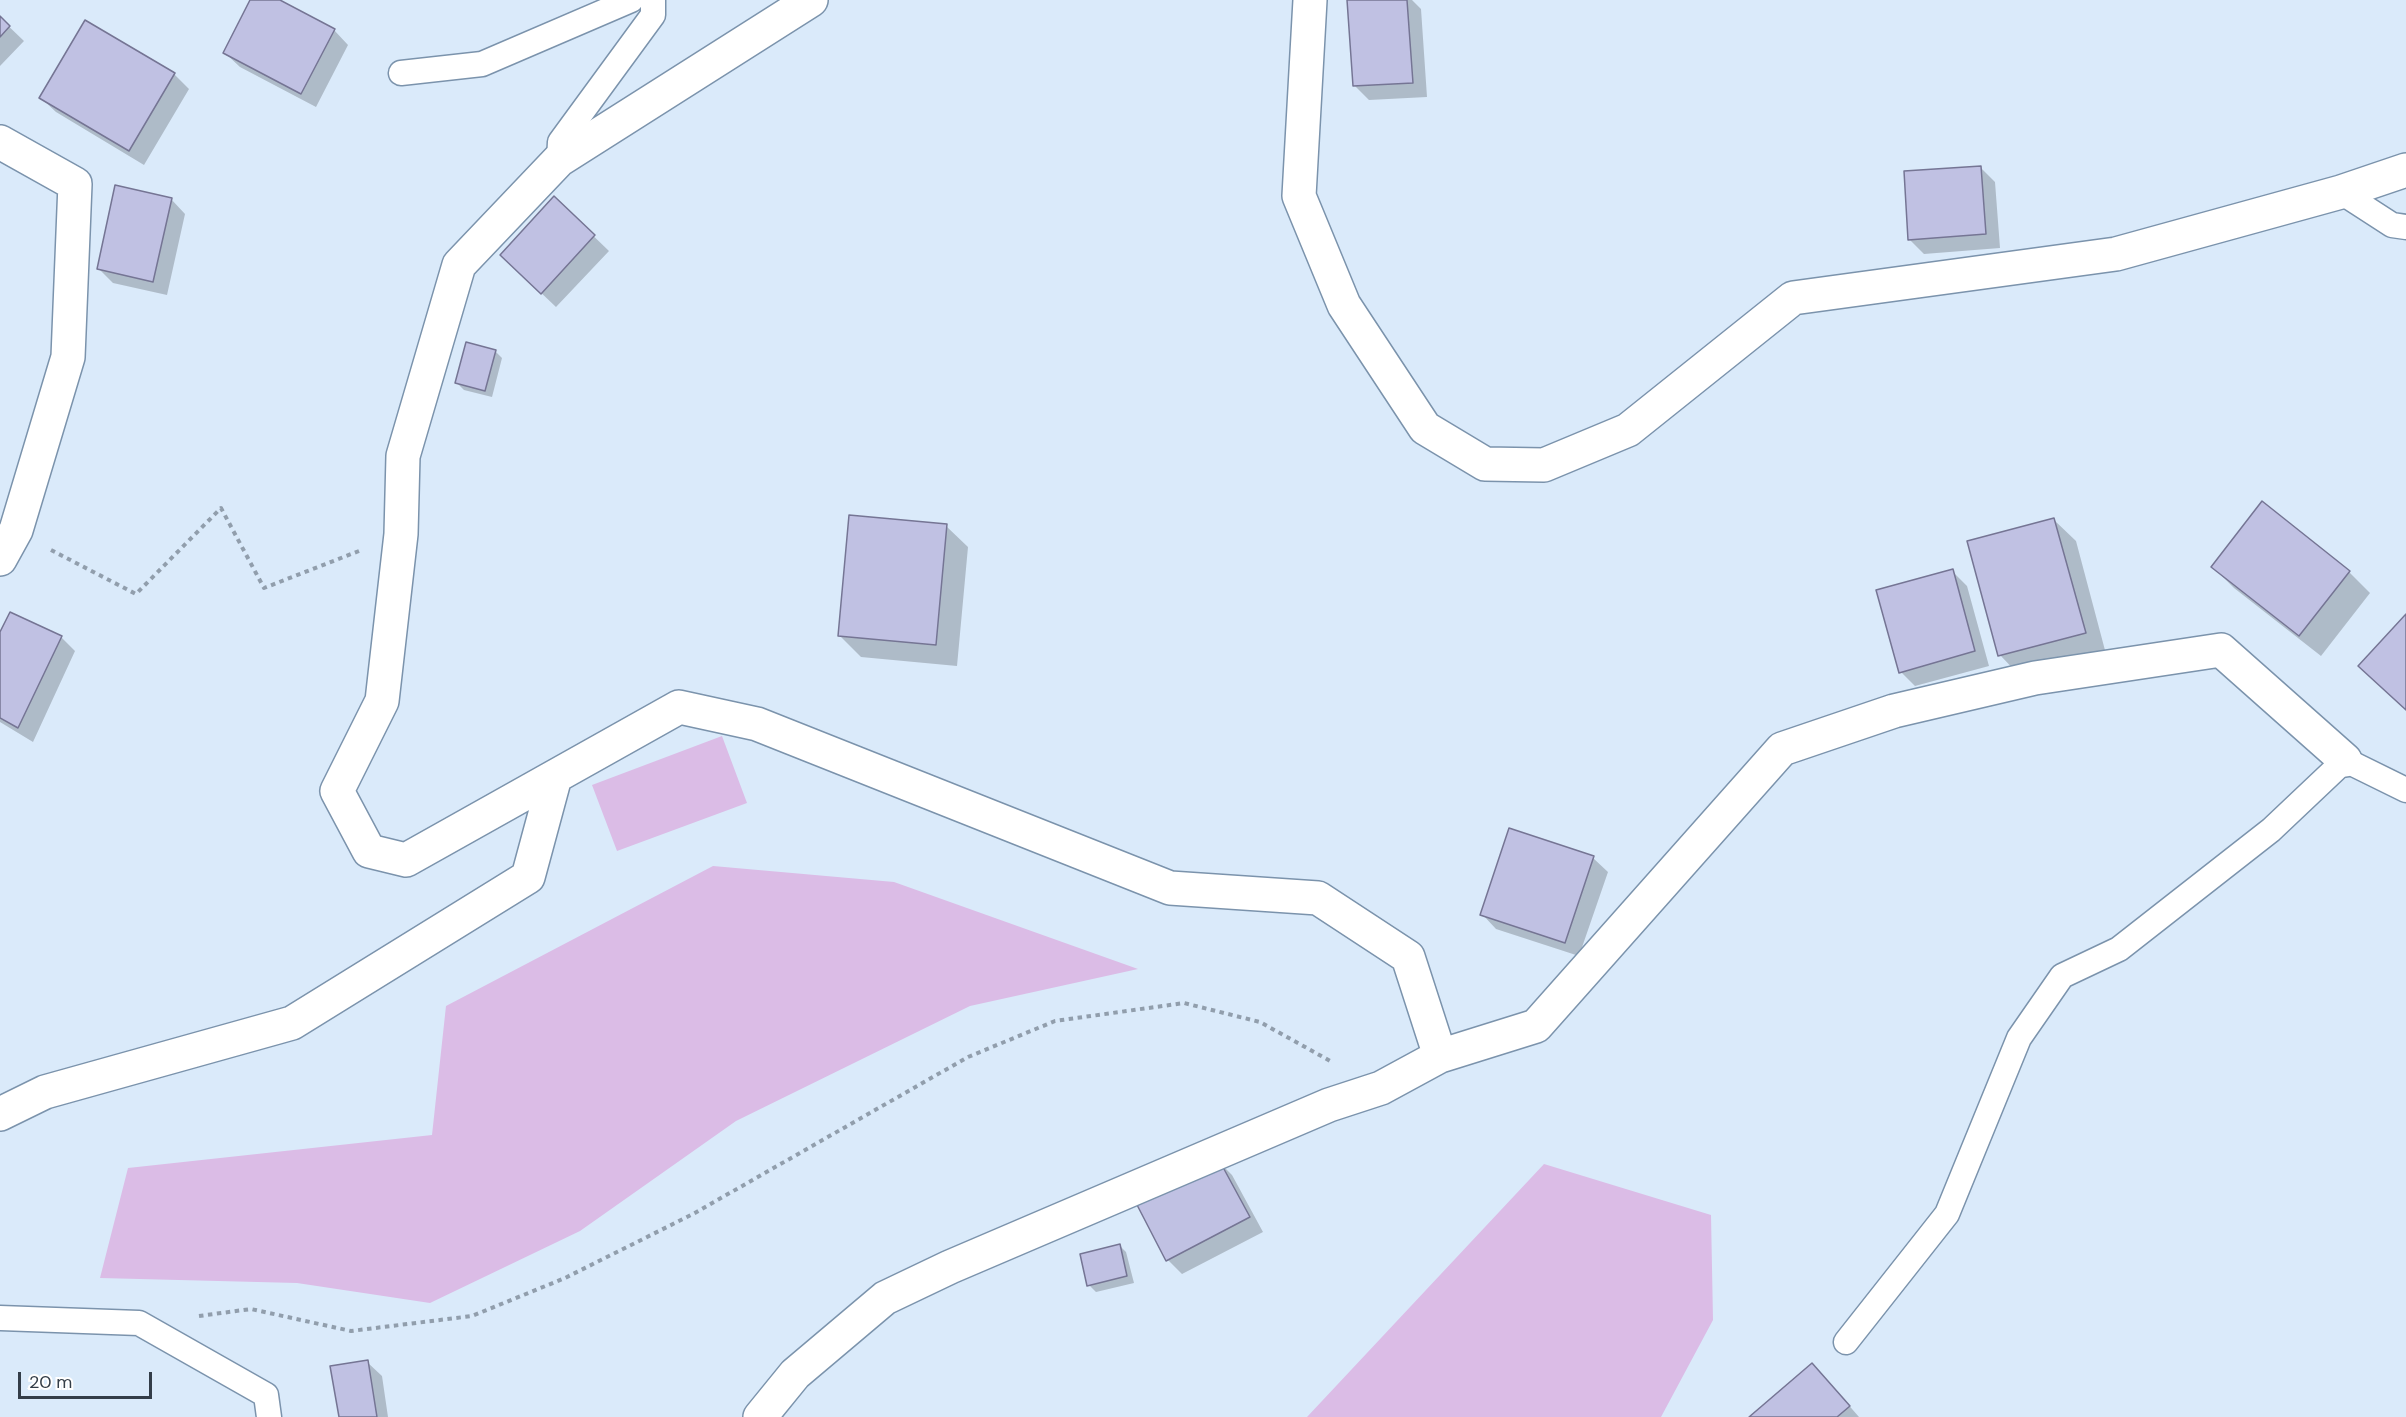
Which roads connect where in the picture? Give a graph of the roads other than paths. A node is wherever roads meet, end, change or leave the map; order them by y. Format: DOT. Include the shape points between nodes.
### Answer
graph roads {
  1 [pos="630,0"];
  2 [pos="653,0"];
  3 [pos="811,0"];
  4 [pos="1310,0"];
  5 [pos="400,73"];
  6 [pos="0,142"];
  7 [pos="559,160"];
  8 [pos="2406,170"];
  9 [pos="2341,192"];
  10 [pos="2406,227"];
  11 [pos="0,559"];
  12 [pos="2345,760"];
  13 [pos="555,777"];
  14 [pos="2406,790"];
  15 [pos="1440,1056"];
  16 [pos="0,1114"];
  17 [pos="0,1318"];
  18 [pos="1846,1342"];
  19 [pos="269,1417"];
  20 [pos="760,1417"];
  1 -- 5 [label="lane" via="482,64"];
  2 -- 7 [label="lane" via="653,15 560,142"];
  3 -- 7 [label="street"];
  4 -- 9 [label="street" via="1299,196 1344,305 1425,428 1485,464 1544,465 1628,430 1793,298 2116,254"];
  6 -- 11 [label="street" via="75,184 68,357 16,530"];
  7 -- 13 [label="street" via="459,265 404,456 401,534 382,701 337,792 369,851 406,860"];
  8 -- 9 [label="street"];
  9 -- 10 [label="lane" via="2392,225"];
  12 -- 14 [label="lane"];
  12 -- 15 [label="street" via="2221,650 2035,678 1894,711 1782,749 1536,1026"];
  12 -- 18 [label="lane" via="2271,830 2119,949 2062,975 2019,1038 1947,1214"];
  13 -- 15 [label="street" via="679,707 757,724 1170,888 1318,897 1408,957"];
  13 -- 16 [label="street" via="528,877 292,1023 45,1092"];
  15 -- 20 [label="street" via="1382,1088 1329,1105 885,1298 795,1374"];
  17 -- 19 [label="lane" via="138,1323 266,1395"];
}
